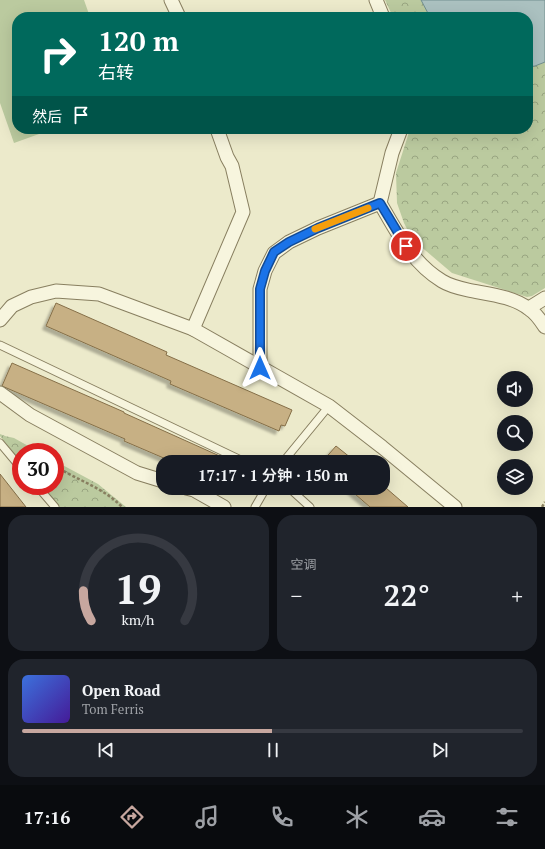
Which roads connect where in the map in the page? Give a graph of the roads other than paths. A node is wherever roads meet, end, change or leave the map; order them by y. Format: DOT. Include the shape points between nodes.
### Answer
graph roads {
  1 [pos="170,0"];
  2 [pos="376,0"];
  3 [pos="176,12"];
  4 [pos="381,12"];
  5 [pos="219,134"];
  6 [pos="398,134"];
  7 [pos="380,203"];
  8 [pos="545,298"];
  9 [pos="529,308"];
  10 [pos="0,320"];
  11 [pos="545,327"];
  12 [pos="193,329"];
  13 [pos="0,345"];
  14 [pos="260,368"];
  15 [pos="0,393"];
  16 [pos="328,406"];
  17 [pos="0,443"];
  18 [pos="230,455"];
  19 [pos="289,455"];
  20 [pos="12,457"];
  21 [pos="156,479"];
  22 [pos="45,495"];
  23 [pos="203,495"];
  24 [pos="262,495"];
  25 [pos="297,495"];
  26 [pos="55,507"];
  27 [pos="224,507"];
  28 [pos="255,507"];
  29 [pos="310,507"];
  30 [pos="455,507"];
  1 -- 3 [label="street"];
  2 -- 4 [label="street"];
  5 -- 12 [label="street" via="232,166 243,212"];
  6 -- 7 [label="street"];
  7 -- 9 [label="street" via="414,258 442,282 510,300"];
  7 -- 14 [label="street" via="318,228 274,252 260,289"];
  8 -- 9 [label="street"];
  9 -- 11 [label="street"];
  10 -- 12 [label="street" via="12,306 31,297 56,291 99,294"];
  12 -- 14 [label="street"];
  13 -- 18 [label="lane"];
  14 -- 16 [label="street"];
  15 -- 21 [label="street" via="30,415 130,470"];
  16 -- 19 [label="lane"];
  16 -- 30 [label="street"];
  17 -- 20 [label="lane"];
  22 -- 26 [label="lane"];
  23 -- 27 [label="street"];
  24 -- 28 [label="lane"];
  25 -- 29 [label="lane"];
}
